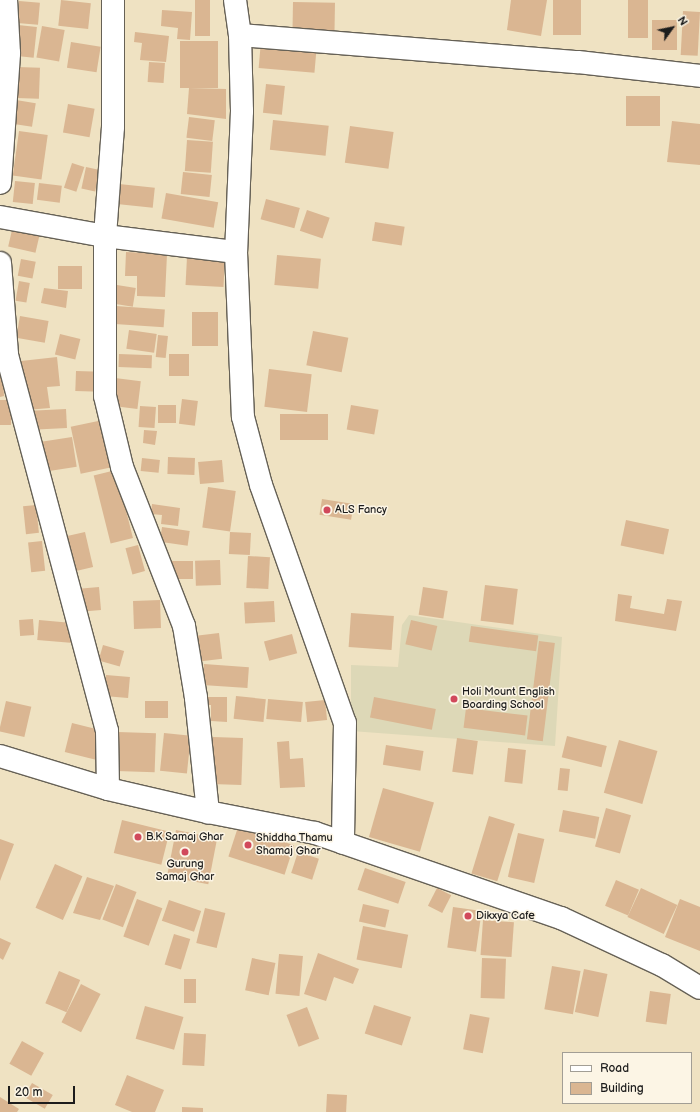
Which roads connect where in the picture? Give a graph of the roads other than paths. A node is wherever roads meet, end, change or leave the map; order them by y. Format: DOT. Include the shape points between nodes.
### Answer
graph roads {
  1 [pos="6,0"];
  2 [pos="113,0"];
  3 [pos="235,0"];
  4 [pos="240,35"];
  5 [pos="700,76"];
  6 [pos="0,182"];
  7 [pos="0,217"];
  8 [pos="105,236"];
  9 [pos="236,252"];
  10 [pos="0,263"];
  11 [pos="0,756"];
  12 [pos="108,789"];
  13 [pos="208,812"];
  14 [pos="344,842"];
  15 [pos="700,988"];
  1 -- 6 [label="street" via="9,53"];
  2 -- 8 [label="street" via="113,127"];
  3 -- 4 [label="street"];
  4 -- 5 [label="street" via="578,62"];
  4 -- 9 [label="street" via="242,111"];
  7 -- 8 [label="street"];
  8 -- 9 [label="street"];
  8 -- 13 [label="street" via="105,396 122,467 184,626 196,698"];
  9 -- 14 [label="street" via="243,417 261,486 345,723"];
  10 -- 12 [label="street" via="6,354 107,731"];
  11 -- 12 [label="street"];
  12 -- 13 [label="street"];
  13 -- 14 [label="street" via="315,833"];
  14 -- 15 [label="street" via="561,918 662,965"];
}
